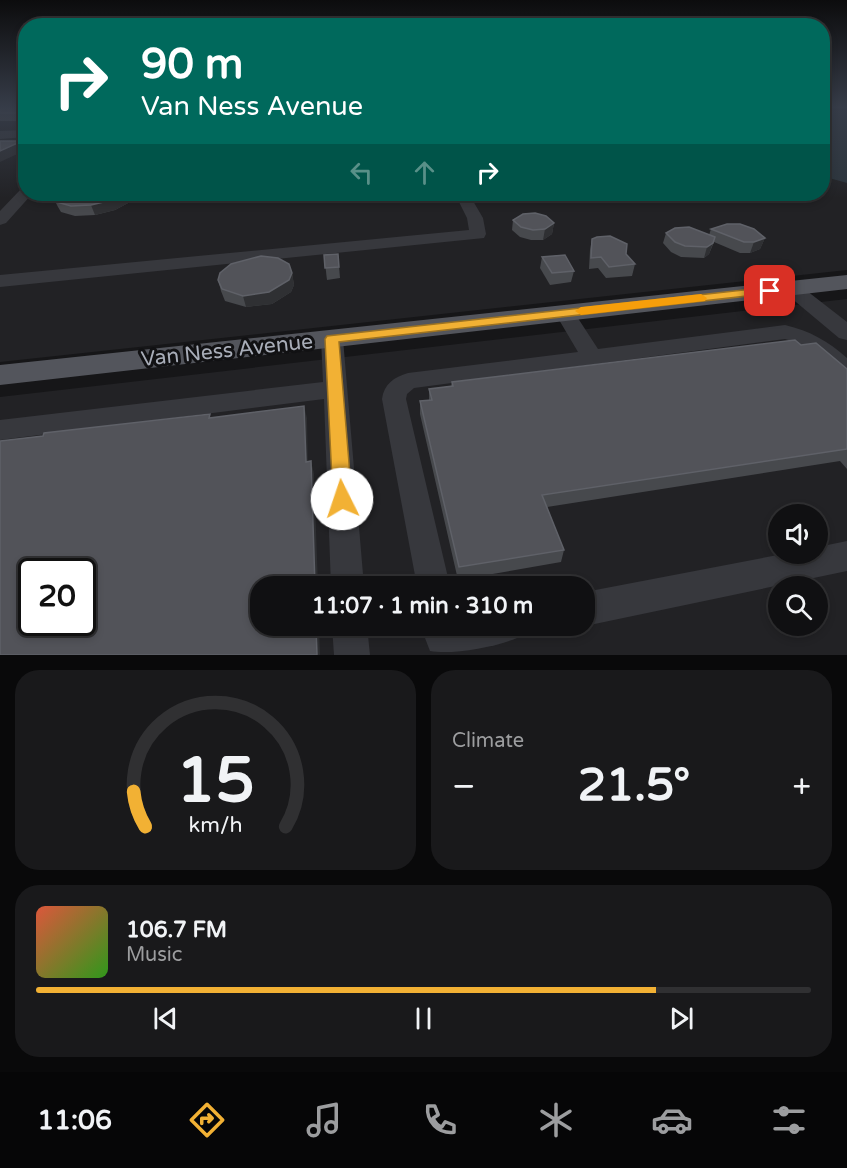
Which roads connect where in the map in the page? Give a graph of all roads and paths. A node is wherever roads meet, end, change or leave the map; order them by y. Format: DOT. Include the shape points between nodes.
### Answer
graph roads {
  1 [pos="18,201"];
  2 [pos="466,201"];
  3 [pos="0,220"];
  4 [pos="0,281"];
  5 [pos="847,282"];
  6 [pos="791,288"];
  7 [pos="565,313"];
  8 [pos="847,333"];
  9 [pos="332,339"];
  10 [pos="592,357"];
  11 [pos="847,371"];
  12 [pos="0,375"];
  13 [pos="335,389"];
  14 [pos="0,430"];
  15 [pos="847,556"];
  16 [pos="347,576"];
  17 [pos="431,576"];
  18 [pos="595,607"];
  19 [pos="351,636"];
  20 [pos="461,636"];
  21 [pos="443,640"];
  22 [pos="352,655"];
  1 -- 3 [label="street"];
  2 -- 4 [label="street" via="478,234"];
  5 -- 6 [label="main road, Van Ness Avenue"];
  6 -- 7 [label="main road, Van Ness Avenue"];
  6 -- 8 [label="street"];
  7 -- 9 [label="main road, Van Ness Avenue"];
  7 -- 10 [label="street"];
  9 -- 12 [label="main road, Van Ness Avenue"];
  9 -- 13 [label="street"];
  10 -- 11 [label="street" via="785,332 811,340"];
  10 -- 17 [label="street" via="408,381 395,390"];
  13 -- 14 [label="street"];
  13 -- 16 [label="street"];
  15 -- 18 [label="street"];
  19 -- 22 [label="street"];
  20 -- 21 [label="street"];
}
